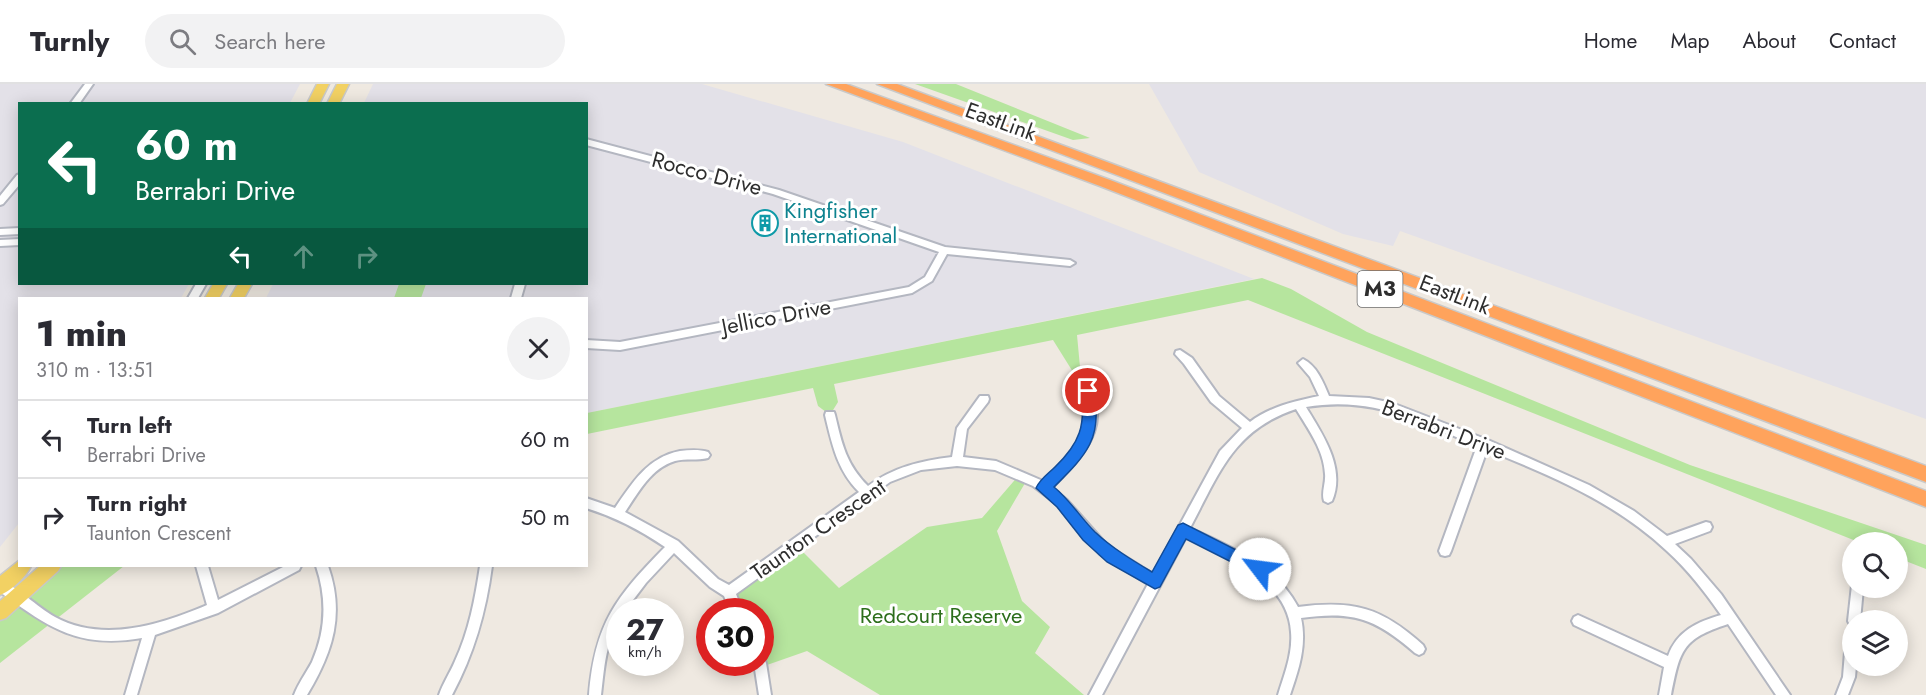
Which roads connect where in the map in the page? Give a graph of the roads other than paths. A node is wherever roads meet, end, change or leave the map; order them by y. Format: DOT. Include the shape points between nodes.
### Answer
graph roads {
  1 [pos="89,84"];
  2 [pos="323,84"];
  3 [pos="343,84"];
  4 [pos="832,84"];
  5 [pos="884,84"];
  6 [pos="76,102"];
  7 [pos="314,102"];
  8 [pos="334,102"];
  9 [pos="588,143"];
  10 [pos="18,179"];
  11 [pos="3,198"];
  12 [pos="0,206"];
  13 [pos="18,231"];
  14 [pos="0,232"];
  15 [pos="18,242"];
  16 [pos="0,243"];
  17 [pos="944,250"];
  18 [pos="1070,263"];
  19 [pos="588,344"];
  20 [pos="1180,354"];
  21 [pos="1303,363"];
  22 [pos="1078,380"];
  23 [pos="984,399"];
  24 [pos="1326,400"];
  25 [pos="1298,404"];
  26 [pos="830,415"];
  27 [pos="1248,427"];
  28 [pos="1484,443"];
  29 [pos="704,455"];
  30 [pos="957,461"];
  31 [pos="1926,474"];
  32 [pos="1044,488"];
  33 [pos="866,492"];
  34 [pos="1328,498"];
  35 [pos="1926,499"];
  36 [pos="588,504"];
  37 [pos="618,513"];
  38 [pos="1706,527"];
  39 [pos="1183,530"];
  40 [pos="1666,542"];
  41 [pos="674,545"];
  42 [pos="1445,551"];
  43 [pos="22,567"];
  44 [pos="51,567"];
  45 [pos="202,567"];
  46 [pos="293,567"];
  47 [pos="322,567"];
  48 [pos="486,567"];
  49 [pos="1155,582"];
  50 [pos="0,586"];
  51 [pos="729,592"];
  52 [pos="16,598"];
  53 [pos="731,598"];
  54 [pos="214,609"];
  55 [pos="0,612"];
  56 [pos="1295,613"];
  57 [pos="1728,618"];
  58 [pos="1578,621"];
  59 [pos="151,629"];
  60 [pos="1419,649"];
  61 [pos="1671,664"];
  62 [pos="762,676"];
  63 [pos="1849,676"];
  64 [pos="131,695"];
  65 [pos="300,695"];
  66 [pos="446,695"];
  67 [pos="595,695"];
  68 [pos="765,695"];
  69 [pos="1095,695"];
  70 [pos="1284,695"];
  71 [pos="1665,695"];
  72 [pos="1784,695"];
  73 [pos="1842,695"];
  1 -- 6 [label="street"];
  2 -- 7 [label="main road"];
  3 -- 8 [label="main road"];
  4 -- 35 [label="highway, EastLink / M3" via="1116,188"];
  5 -- 31 [label="highway, EastLink / M3"];
  9 -- 17 [label="street, Rocco Drive" via="776,192"];
  10 -- 11 [label="street"];
  11 -- 12 [label="street"];
  13 -- 14 [label="street"];
  15 -- 16 [label="street"];
  17 -- 18 [label="street, Rocco Drive"];
  17 -- 19 [label="street, Jellico Drive" via="929,279 912,290 620,346"];
  20 -- 27 [label="street" via="1215,399"];
  21 -- 24 [label="street" via="1314,375"];
  22 -- 32 [label="street" via="1092,403 1087,435 1072,460"];
  23 -- 30 [label="street" via="962,428"];
  24 -- 25 [label="street, Berrabri Drive"];
  24 -- 28 [label="street, Berrabri Drive" via="1384,405"];
  25 -- 27 [label="street, Berrabri Drive"];
  25 -- 34 [label="street" via="1327,454 1332,478"];
  26 -- 33 [label="street" via="842,464"];
  27 -- 39 [label="street, Berrabri Drive" via="1224,454"];
  28 -- 40 [label="street, Berrabri Drive" via="1595,491"];
  28 -- 42 [label="street"];
  29 -- 37 [label="street" via="674,456 656,465"];
  30 -- 32 [label="street, Taunton Crescent" via="1005,469"];
  30 -- 33 [label="street, Taunton Crescent" via="911,468"];
  32 -- 49 [label="street, Taunton Crescent" via="1063,503 1104,550"];
  33 -- 51 [label="street, Taunton Crescent"];
  36 -- 37 [label="street"];
  37 -- 41 [label="street"];
  38 -- 40 [label="street"];
  39 -- 49 [label="street, Berrabri Drive"];
  39 -- 56 [label="street" via="1260,569 1280,589"];
  40 -- 57 [label="street, Berrabri Drive"];
  41 -- 51 [label="street" via="712,582"];
  41 -- 67 [label="street" via="627,594 614,614 603,647"];
  43 -- 50 [label="main road"];
  44 -- 52 [label="main road"];
  45 -- 54 [label="street"];
  46 -- 54 [label="street"];
  47 -- 65 [label="street" via="330,589 330,623 319,663"];
  48 -- 66 [label="street" via="475,631"];
  49 -- 69 [label="street, Berrabri Drive"];
  50 -- 52 [label="street"];
  51 -- 53 [label="street"];
  52 -- 55 [label="main road"];
  52 -- 59 [label="street" via="49,620 75,631 113,634"];
  54 -- 59 [label="street"];
  56 -- 60 [label="street" via="1341,608 1361,612 1388,623"];
  56 -- 70 [label="street" via="1299,651"];
  57 -- 61 [label="street" via="1693,630 1679,644"];
  57 -- 72 [label="street, Berrabri Drive"];
  58 -- 61 [label="street"];
  59 -- 64 [label="street"];
  61 -- 71 [label="street"];
  62 -- 68 [label="street"];
  63 -- 73 [label="street"];
}
